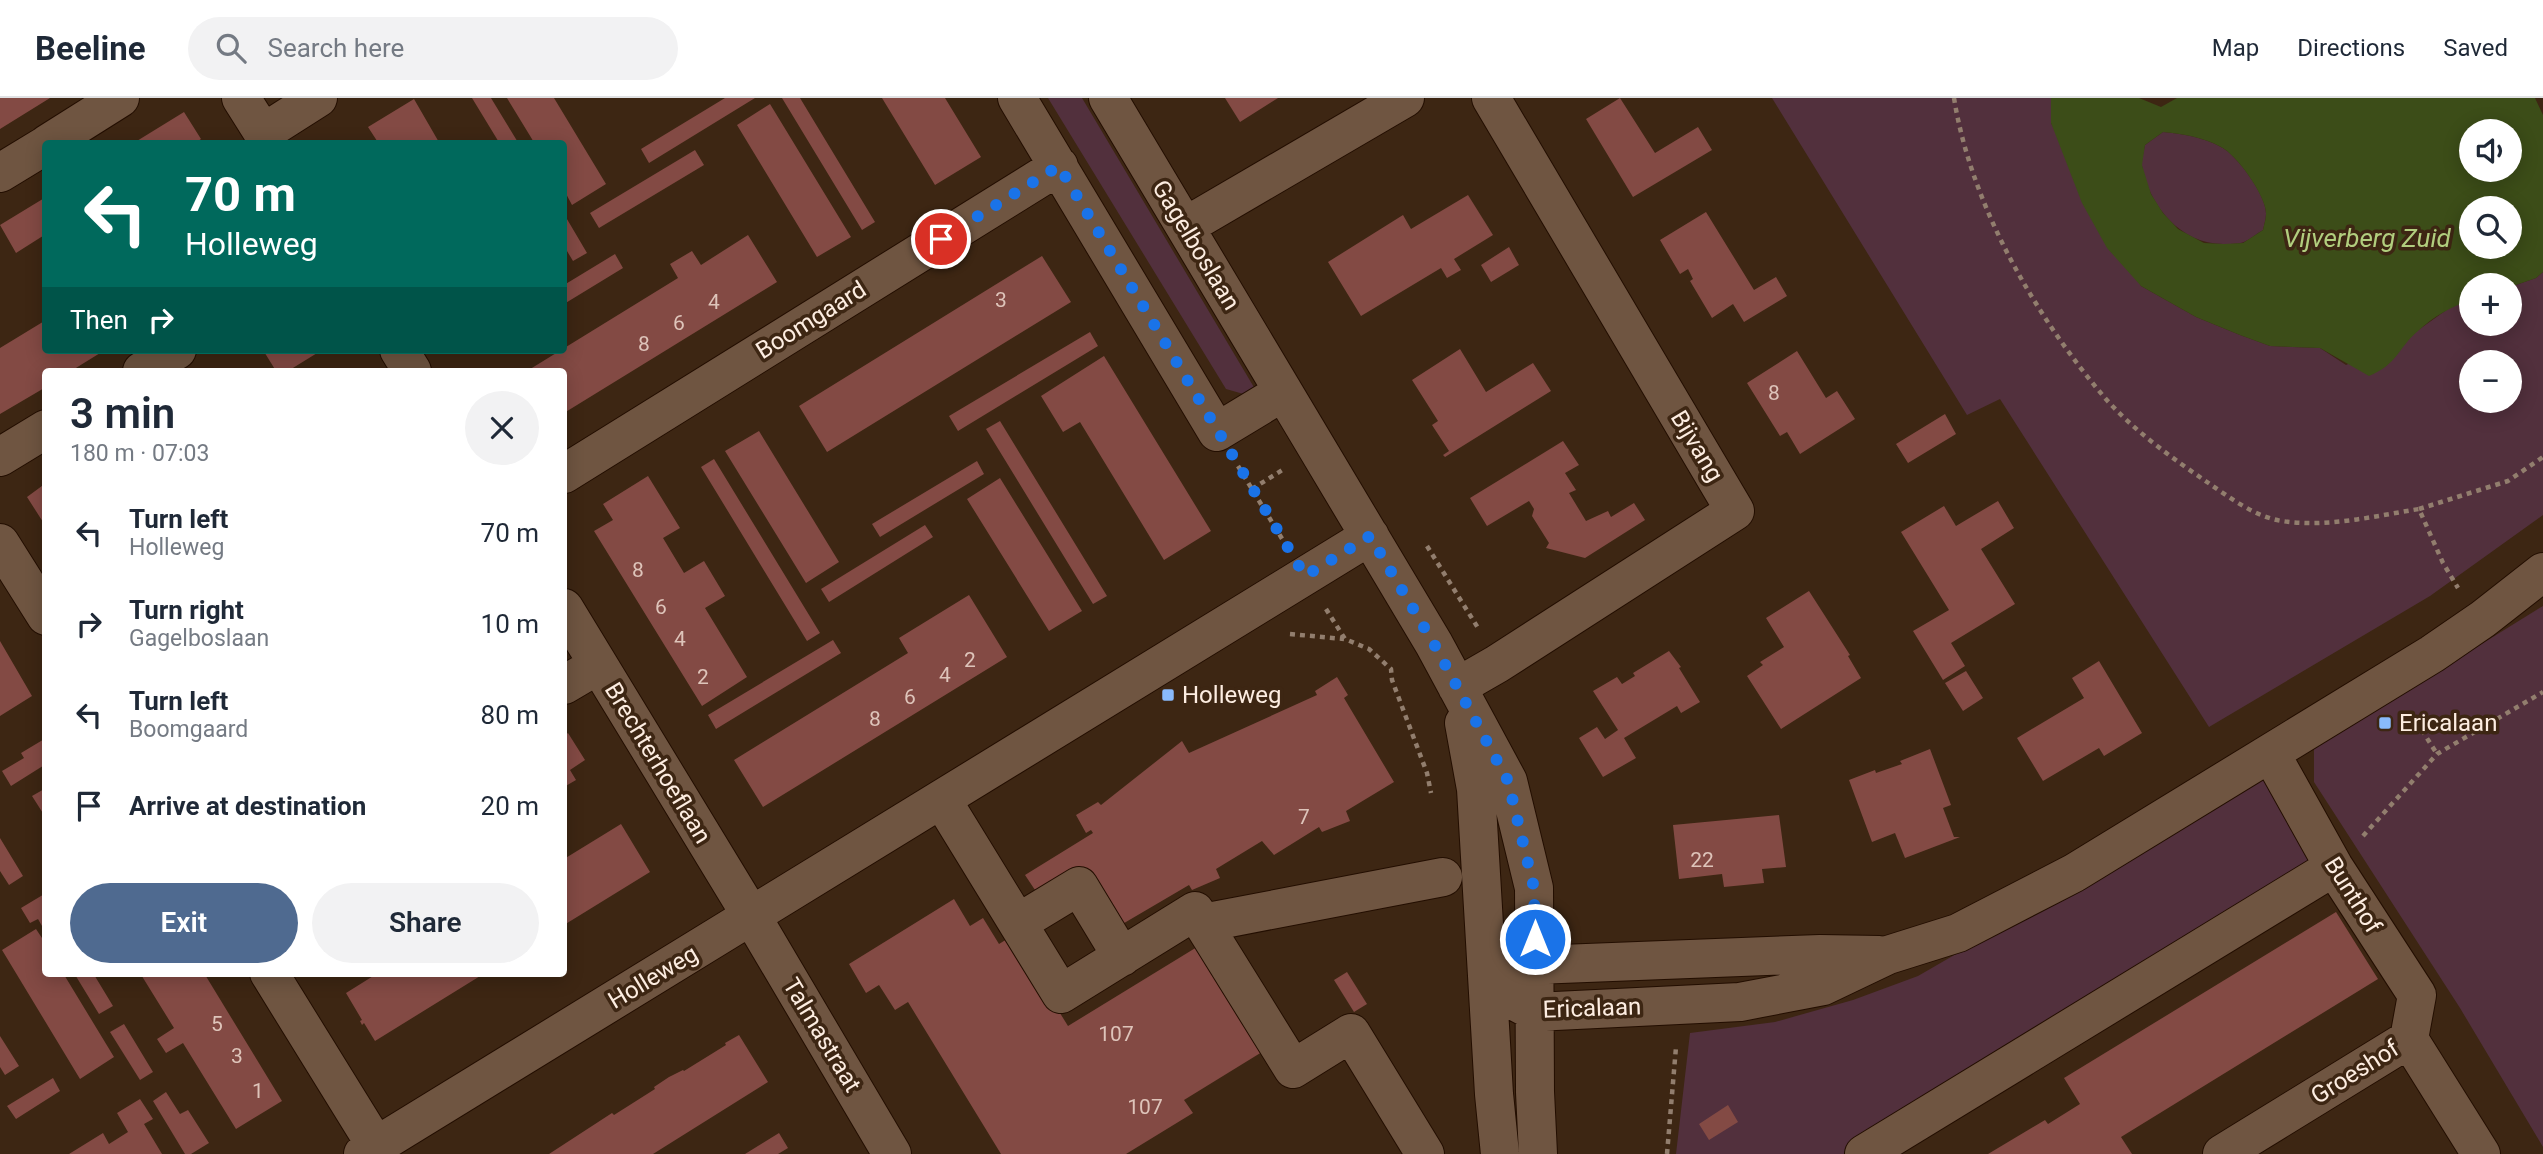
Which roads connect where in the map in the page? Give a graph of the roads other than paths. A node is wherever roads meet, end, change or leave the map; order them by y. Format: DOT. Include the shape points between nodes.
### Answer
graph roads {
  1 [pos="120,98"];
  2 [pos="241,98"];
  3 [pos="318,98"];
  4 [pos="1017,98"];
  5 [pos="1108,98"];
  6 [pos="1405,98"];
  7 [pos="1491,98"];
  8 [pos="266,138"];
  9 [pos="52,140"];
  10 [pos="42,147"];
  11 [pos="1059,166"];
  12 [pos="0,173"];
  13 [pos="1186,226"];
  14 [pos="170,354"];
  15 [pos="147,368"];
  16 [pos="1283,392"];
  17 [pos="42,431"];
  18 [pos="0,457"];
  19 [pos="567,472"];
  20 [pos="1370,536"];
  21 [pos="0,543"];
  22 [pos="2543,572"];
  23 [pos="42,610"];
  24 [pos="567,613"];
  25 [pos="598,665"];
  26 [pos="567,683"];
  27 [pos="1457,687"];
  28 [pos="2271,754"];
  29 [pos="942,800"];
  30 [pos="2334,867"];
  31 [pos="1443,877"];
  32 [pos="752,917"];
  33 [pos="1018,923"];
  34 [pos="1203,923"];
  35 [pos="1888,955"];
  36 [pos="1122,957"];
  37 [pos="1535,965"];
  38 [pos="271,977"];
  39 [pos="1488,988"];
  40 [pos="1535,1012"];
  41 [pos="2409,1039"];
  42 [pos="370,1150"];
  43 [pos="892,1154"];
  44 [pos="1425,1154"];
  45 [pos="1500,1154"];
  46 [pos="1538,1154"];
  47 [pos="1864,1154"];
  48 [pos="2222,1154"];
  49 [pos="2481,1154"];
  1 -- 9 [label="street"];
  2 -- 8 [label="street"];
  3 -- 8 [label="street"];
  4 -- 11 [label="street"];
  5 -- 13 [label="street, Gagelboslaan"];
  6 -- 13 [label="street"];
  7 -- 27 [label="street, Bijvang" via="1735,511"];
  10 -- 12 [label="street"];
  11 -- 16 [label="street" via="1217,432"];
  11 -- 19 [label="street, Boomgaard"];
  13 -- 16 [label="street, Gagelboslaan"];
  14 -- 15 [label="street"];
  16 -- 20 [label="street, Gagelboslaan"];
  17 -- 18 [label="street"];
  20 -- 27 [label="street, Gagelboslaan"];
  20 -- 29 [label="street, Holleweg"];
  21 -- 23 [label="street"];
  22 -- 28 [label="street, Ericalaan" via="2432,654"];
  24 -- 25 [label="street, Brechterhoeflaan"];
  25 -- 26 [label="street"];
  25 -- 32 [label="street, Brechterhoeflaan"];
  27 -- 37 [label="street, Gagelboslaan" via="1508,781 1534,888"];
  27 -- 39 [label="street, Gagelboslaan" via="1476,789"];
  28 -- 30 [label="street, Bunthof"];
  28 -- 35 [label="street, Ericalaan" via="2074,873 1958,933"];
  29 -- 32 [label="street, Holleweg"];
  29 -- 33 [label="street"];
  30 -- 41 [label="street, Bunthof" via="2417,995"];
  30 -- 47 [label="street"];
  31 -- 34 [label="street"];
  32 -- 42 [label="street, Holleweg"];
  32 -- 43 [label="street, Talmastraat"];
  33 -- 36 [label="street" via="1079,887"];
  33 -- 36 [label="street" via="1061,994"];
  34 -- 36 [label="street" via="1195,911"];
  34 -- 44 [label="street" via="1293,1069 1350,1033"];
  35 -- 37 [label="street, Ericalaan"];
  35 -- 40 [label="street, Ericalaan" via="1823,986 1740,1002"];
  37 -- 39 [label="street, Ericalaan"];
  37 -- 40 [label="street, Gagelboslaan"];
  38 -- 42 [label="street"];
  39 -- 40 [label="street, Ericalaan"];
  39 -- 45 [label="street, Gagelboslaan"];
  40 -- 46 [label="street, Gagelboslaan"];
  41 -- 48 [label="street, Groeshof"];
  41 -- 49 [label="street, Groeshof"];
}
